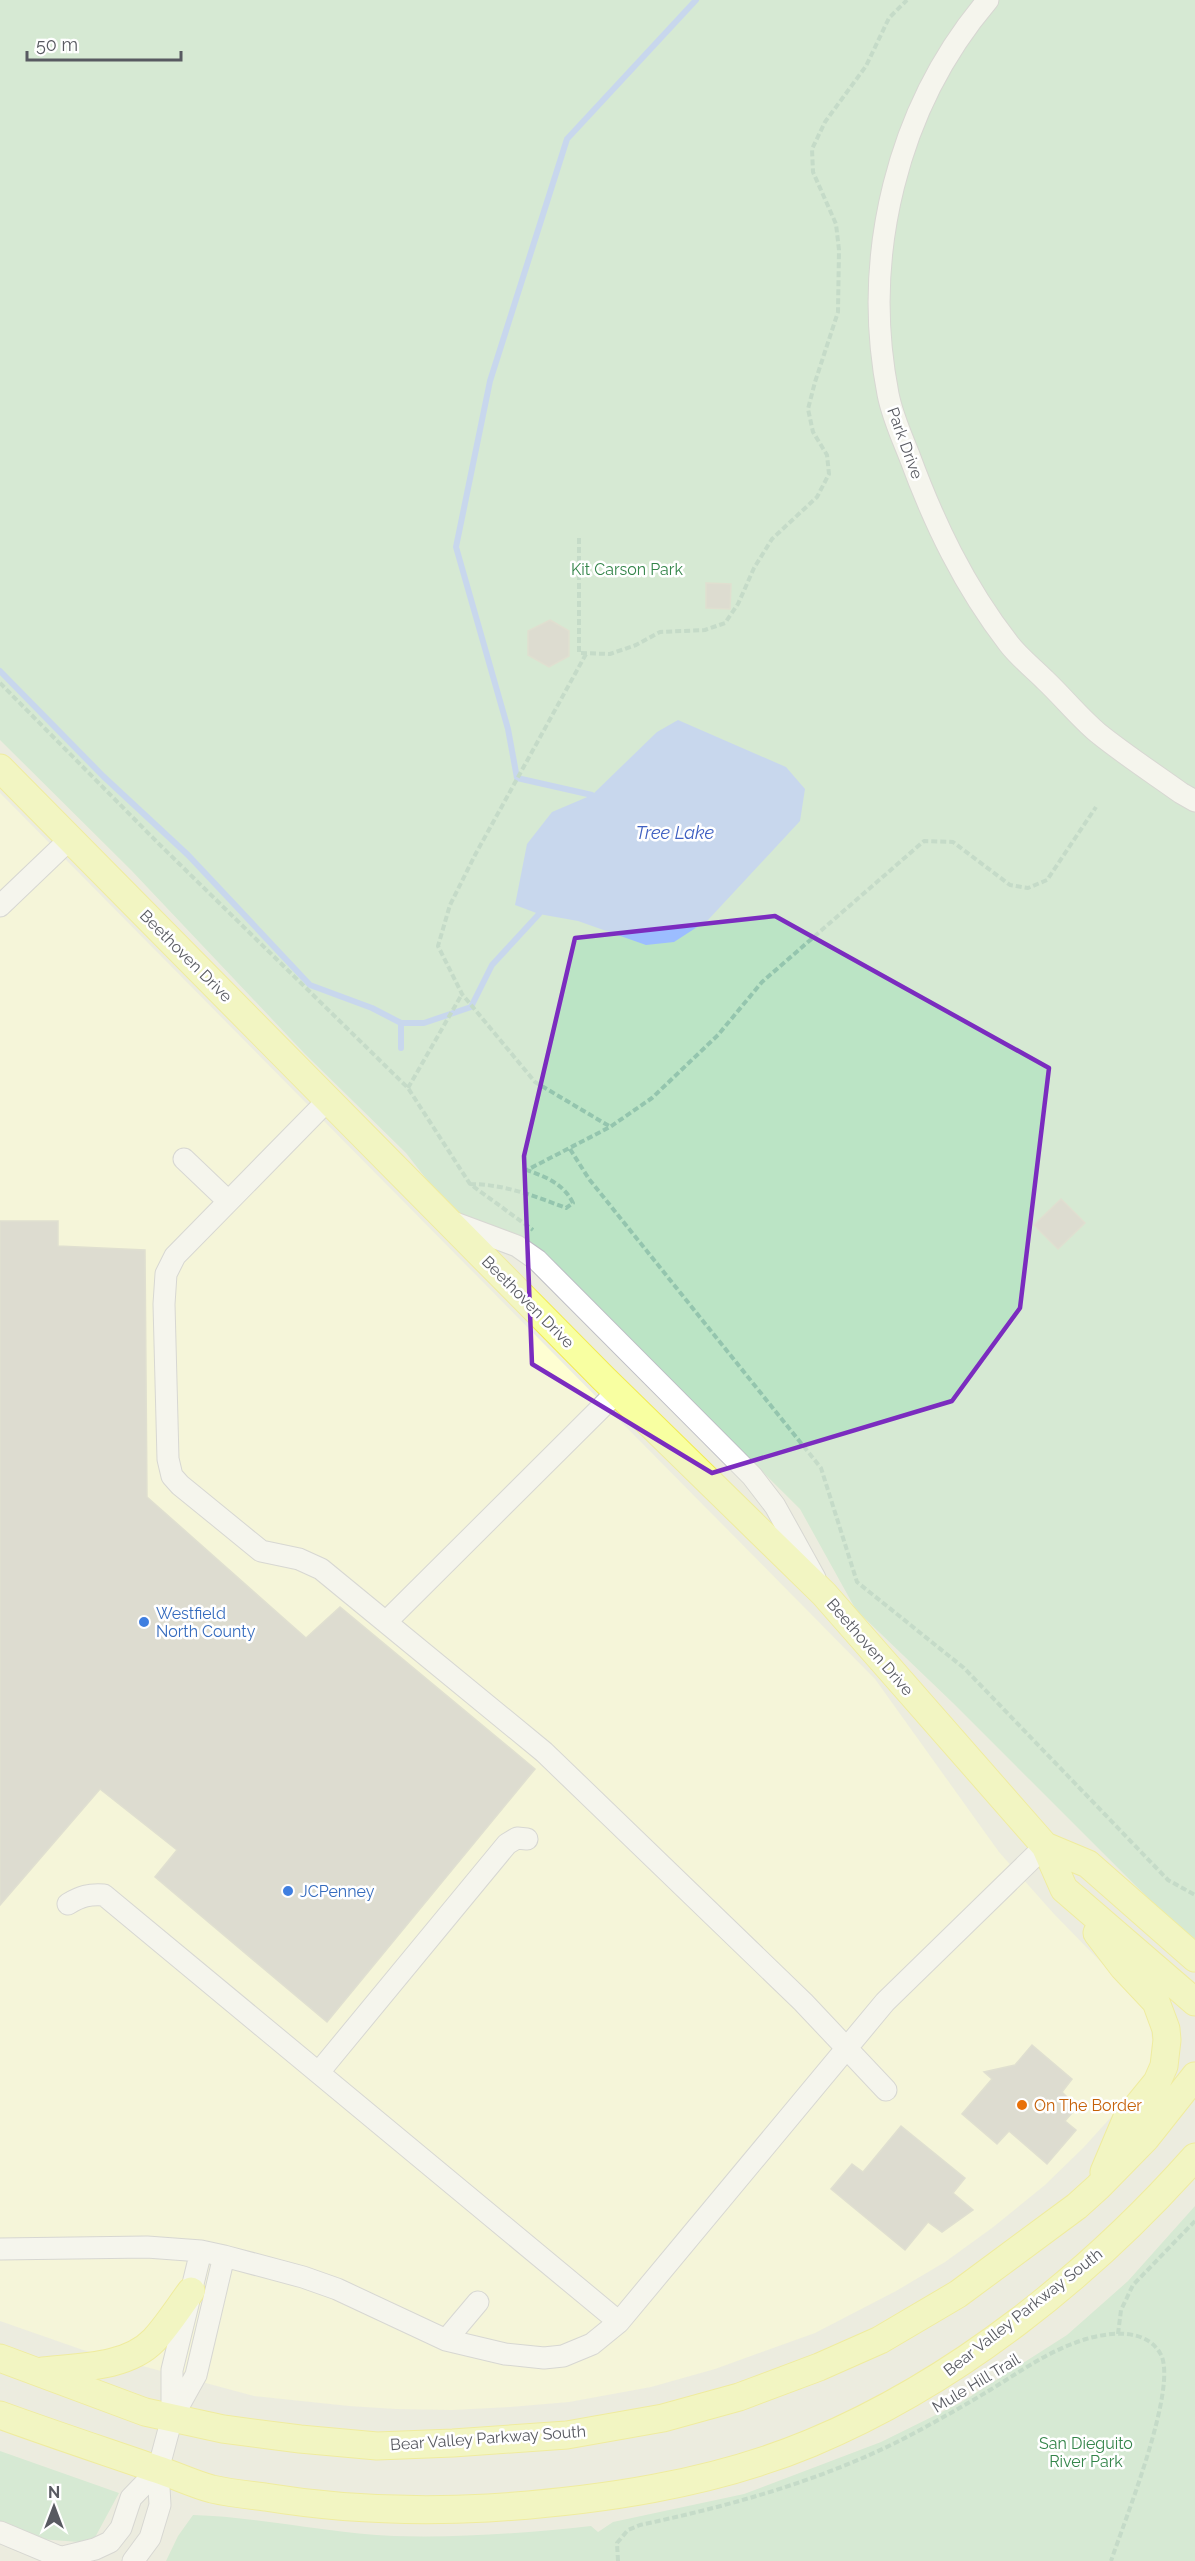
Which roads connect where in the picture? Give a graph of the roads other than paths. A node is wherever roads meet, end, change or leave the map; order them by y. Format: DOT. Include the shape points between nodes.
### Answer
graph roads {
  1 [pos="988,0"];
  2 [pos="0,768"];
  3 [pos="1195,801"];
  4 [pos="70,839"];
  5 [pos="0,906"];
  6 [pos="329,1099"];
  7 [pos="184,1159"];
  8 [pos="228,1201"];
  9 [pos="446,1219"];
  10 [pos="617,1392"];
  11 [pos="824,1594"];
  12 [pos="386,1622"];
  13 [pos="528,1839"];
  14 [pos="1045,1846"];
  15 [pos="1064,1889"];
  16 [pos="68,1904"];
  17 [pos="1195,1958"];
  18 [pos="1195,2002"];
  19 [pos="848,2049"];
  20 [pos="319,2072"];
  21 [pos="1195,2076"];
  22 [pos="886,2091"];
  23 [pos="1195,2157"];
  24 [pos="1098,2187"];
  25 [pos="0,2248"];
  26 [pos="201,2251"];
  27 [pos="224,2256"];
  28 [pos="191,2291"];
  29 [pos="478,2302"];
  30 [pos="619,2322"];
  31 [pos="446,2340"];
  32 [pos="0,2358"];
  33 [pos="39,2372"];
  34 [pos="0,2415"];
  35 [pos="172,2418"];
  36 [pos="158,2470"];
  37 [pos="0,2532"];
  38 [pos="66,2559"];
  39 [pos="133,2561"];
  1 -- 3 [label="street, Park Drive" via="959,38 923,100 894,186 883,239 879,300 880,338 890,403 948,552 1010,645 1097,732"];
  2 -- 4 [label="main road, Beethoven Drive"];
  4 -- 5 [label="street"];
  4 -- 6 [label="main road, Beethoven Drive"];
  6 -- 8 [label="street"];
  6 -- 9 [label="main road, Beethoven Drive"];
  7 -- 8 [label="street"];
  8 -- 12 [label="street" via="175,1256 166,1274 166,1408 172,1476 261,1551 299,1559 321,1569"];
  9 -- 10 [label="main road, Beethoven Drive"];
  9 -- 11 [label="street" via="517,1246 537,1260 752,1476 775,1506"];
  10 -- 11 [label="main road, Beethoven Drive"];
  10 -- 12 [label="street"];
  11 -- 14 [label="main road, Beethoven Drive"];
  12 -- 19 [label="street" via="544,1752"];
  13 -- 20 [label="street" via="517,1838 507,1844"];
  14 -- 15 [label="main road, Beethoven Drive"];
  14 -- 17 [label="main road, Beethoven Drive" via="1088,1864"];
  14 -- 19 [label="street" via="911,1975"];
  15 -- 18 [label="main road, Beethoven Drive"];
  15 -- 24 [label="main road" via="1123,1967 1156,2002 1166,2029 1166,2054 1157,2082 1126,2120"];
  16 -- 20 [label="street" via="79,1897 104,1895"];
  19 -- 22 [label="street"];
  19 -- 30 [label="street"];
  20 -- 30 [label="street"];
  21 -- 24 [label="main road, Bear Valley Parkway South" via="1146,2138"];
  23 -- 36 [label="main road, Bear Valley Parkway South" via="1115,2240 958,2366 886,2407 810,2443 748,2464 682,2482 596,2498 461,2510 353,2508 294,2502 212,2489"];
  24 -- 35 [label="main road, Bear Valley Parkway South" via="958,2294 880,2340 740,2397 663,2418 567,2435 377,2446 223,2429"];
  25 -- 26 [label="street" via="147,2247"];
  26 -- 27 [label="street"];
  26 -- 28 [label="street"];
  27 -- 31 [label="street" via="336,2289"];
  27 -- 35 [label="street" via="196,2375"];
  28 -- 33 [label="main road" via="154,2340 140,2351 102,2364"];
  28 -- 35 [label="street" via="172,2370"];
  29 -- 31 [label="street"];
  30 -- 31 [label="street" via="579,2350 544,2358"];
  32 -- 33 [label="main road, Bear Valley Parkway South"];
  33 -- 35 [label="main road, Bear Valley Parkway South" via="145,2412"];
  34 -- 36 [label="main road, Bear Valley Parkway South"];
  35 -- 36 [label="street"];
  36 -- 38 [label="street" via="131,2498 110,2542"];
  36 -- 39 [label="street" via="160,2505 150,2538"];
  37 -- 38 [label="street"];
}
